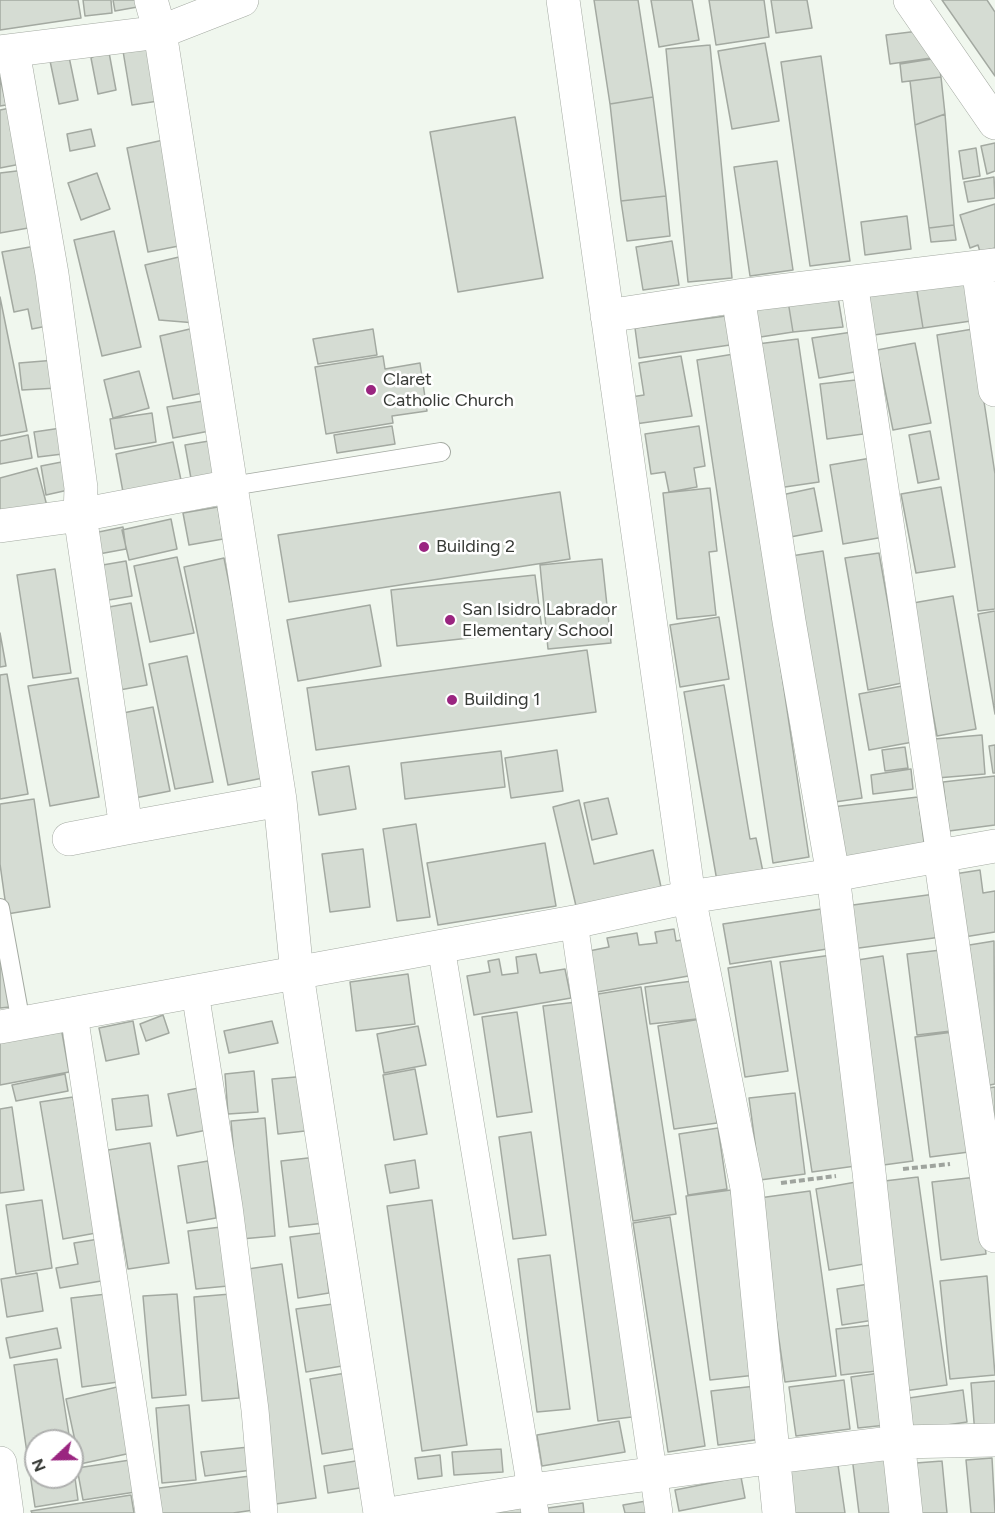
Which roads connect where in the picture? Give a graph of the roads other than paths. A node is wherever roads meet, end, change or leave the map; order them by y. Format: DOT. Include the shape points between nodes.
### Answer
graph roads {
  1 [pos="151,0"];
  2 [pos="242,0"];
  3 [pos="563,0"];
  4 [pos="910,0"];
  5 [pos="160,32"];
  6 [pos="7,52"];
  7 [pos="995,123"];
  8 [pos="987,266"];
  9 [pos="854,282"];
  10 [pos="738,296"];
  11 [pos="607,316"];
  12 [pos="995,390"];
  13 [pos="441,452"];
  14 [pos="232,486"];
  15 [pos="80,515"];
  16 [pos="0,526"];
  17 [pos="280,800"];
  18 [pos="126,828"];
  19 [pos="69,839"];
  20 [pos="995,846"];
  21 [pos="940,856"];
  22 [pos="833,875"];
  23 [pos="689,897"];
  24 [pos="0,909"];
  25 [pos="574,922"];
  26 [pos="441,946"];
  27 [pos="297,974"];
  28 [pos="195,992"];
  29 [pos="74,1014"];
  30 [pos="10,1025"];
  31 [pos="995,1236"];
  32 [pos="995,1440"];
  33 [pos="899,1442"];
  34 [pos="775,1457"];
  35 [pos="0,1463"];
  36 [pos="654,1475"];
  37 [pos="533,1502"];
  38 [pos="7,1513"];
  39 [pos="148,1513"];
  40 [pos="264,1513"];
  41 [pos="380,1513"];
  42 [pos="394,1513"];
  43 [pos="659,1513"];
  44 [pos="779,1513"];
  45 [pos="906,1513"];
  1 -- 5 [label="street"];
  2 -- 5 [label="street"];
  3 -- 11 [label="street"];
  4 -- 7 [label="street"];
  5 -- 6 [label="street"];
  5 -- 14 [label="street"];
  6 -- 15 [label="street" via="52,274 81,488"];
  8 -- 9 [label="street"];
  8 -- 12 [label="street"];
  9 -- 10 [label="street"];
  9 -- 21 [label="street"];
  10 -- 11 [label="street"];
  10 -- 22 [label="street"];
  11 -- 23 [label="street"];
  13 -- 14 [label="lane"];
  14 -- 15 [label="street"];
  14 -- 17 [label="street"];
  15 -- 16 [label="street"];
  15 -- 18 [label="street"];
  17 -- 18 [label="street"];
  17 -- 27 [label="street"];
  18 -- 19 [label="street"];
  20 -- 21 [label="street"];
  21 -- 22 [label="street"];
  21 -- 31 [label="street"];
  22 -- 23 [label="street"];
  22 -- 33 [label="street"];
  23 -- 25 [label="street"];
  23 -- 34 [label="street" via="747,1188"];
  24 -- 30 [label="lane"];
  25 -- 26 [label="street"];
  25 -- 36 [label="street"];
  26 -- 27 [label="street"];
  26 -- 37 [label="street"];
  27 -- 28 [label="street"];
  27 -- 41 [label="street"];
  28 -- 29 [label="street"];
  28 -- 40 [label="street" via="229,1207"];
  29 -- 30 [label="street"];
  29 -- 39 [label="street"];
  32 -- 33 [label="street"];
  33 -- 34 [label="street"];
  33 -- 45 [label="street"];
  34 -- 36 [label="street"];
  34 -- 44 [label="street"];
  35 -- 38 [label="street"];
  36 -- 37 [label="street"];
  36 -- 43 [label="street"];
  37 -- 42 [label="street"];
}
